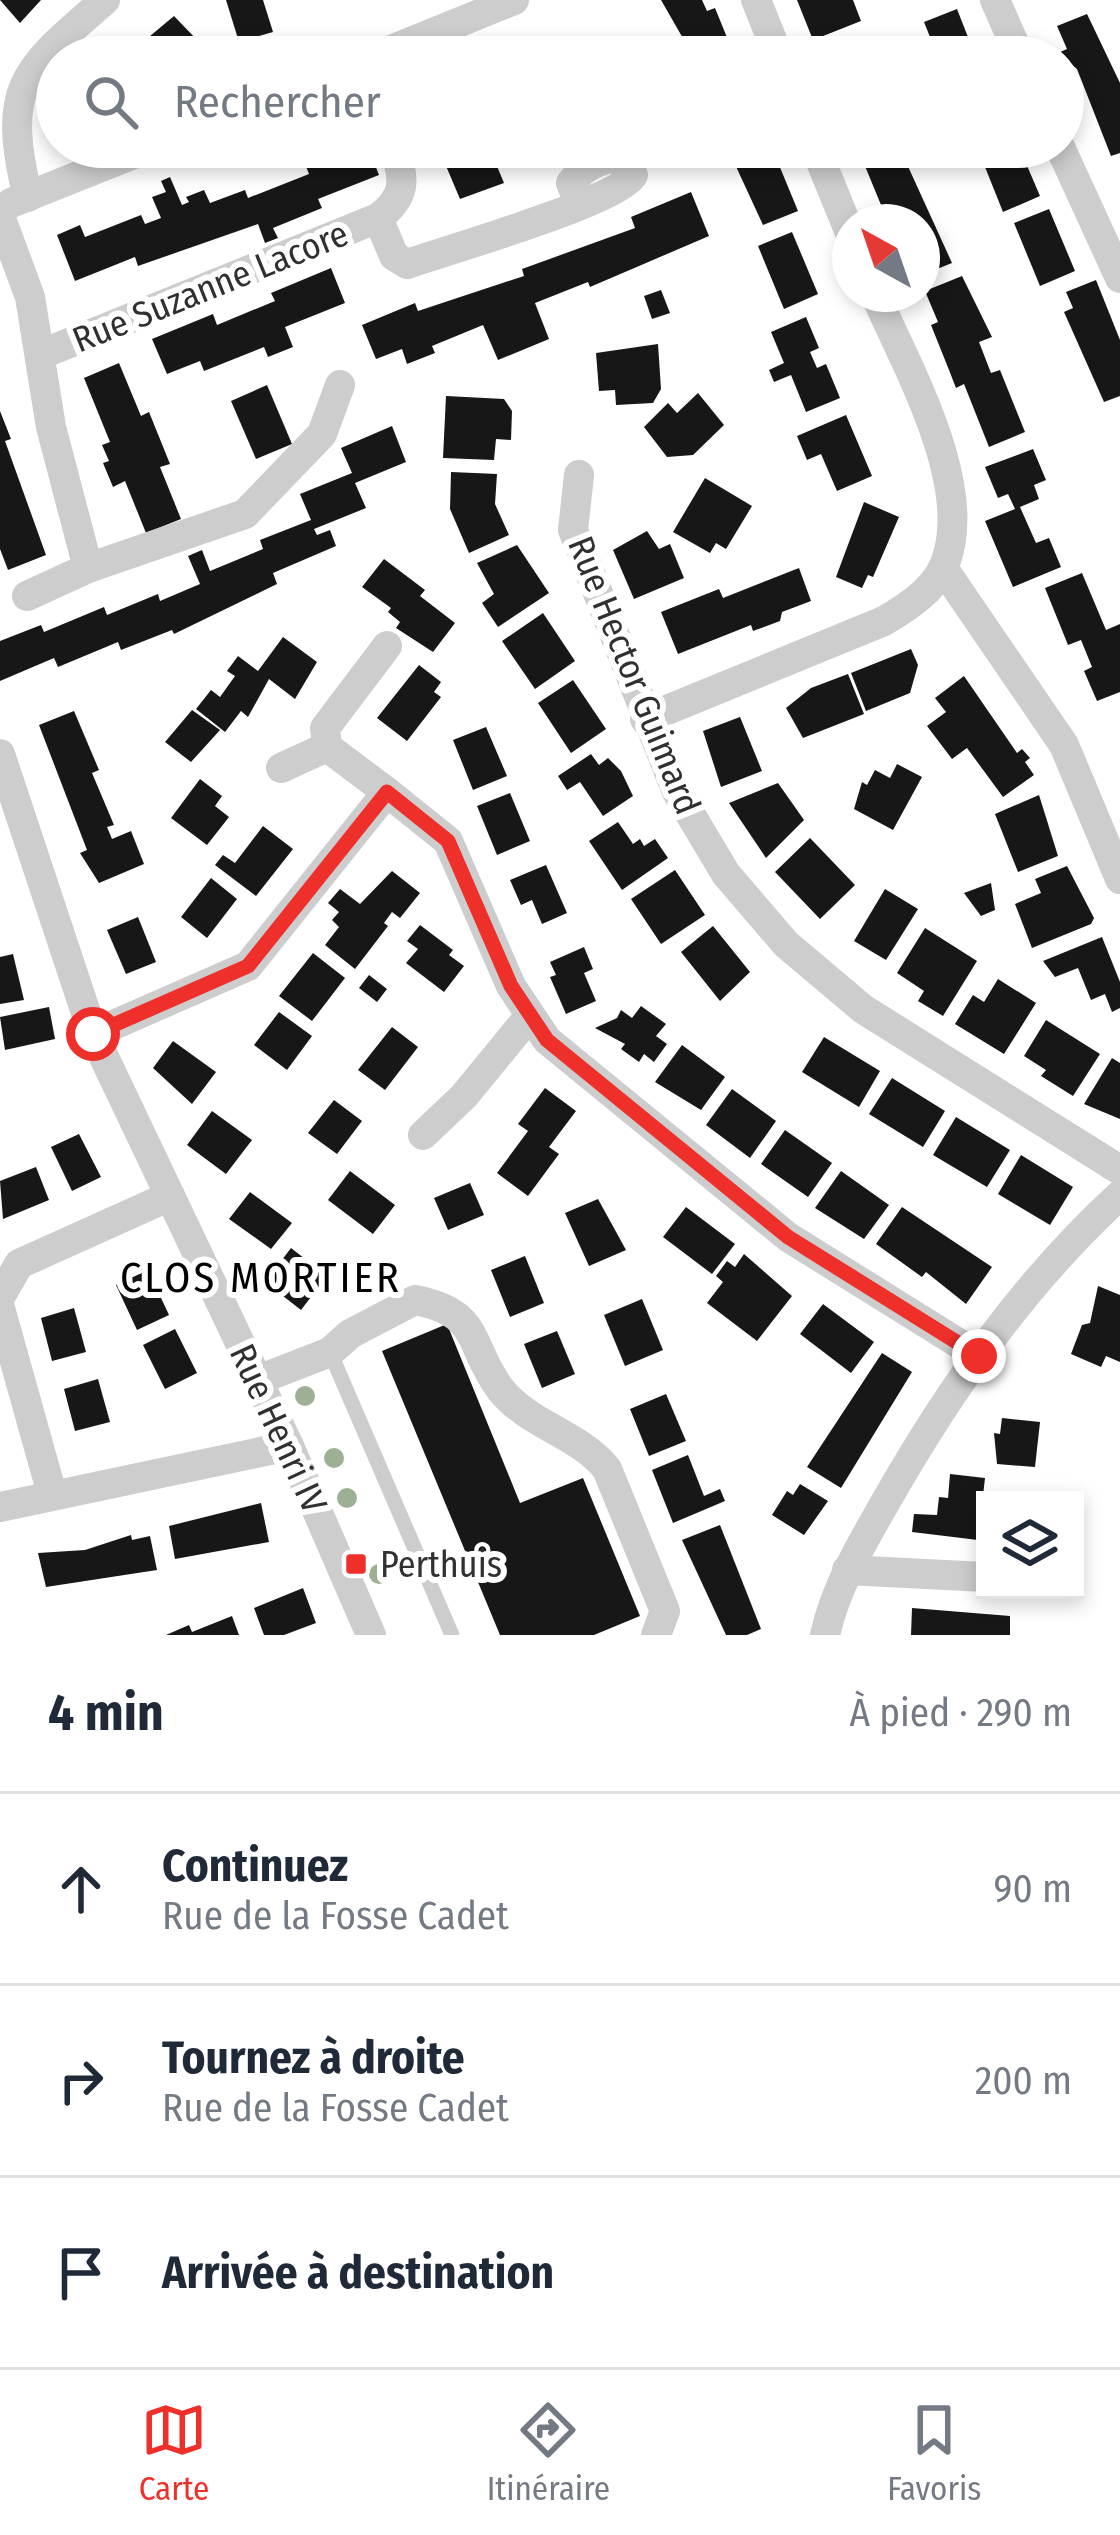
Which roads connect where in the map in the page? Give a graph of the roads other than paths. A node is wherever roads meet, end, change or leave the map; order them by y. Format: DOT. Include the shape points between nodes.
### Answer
graph roads {
  1 [pos="105,0"];
  2 [pos="514,0"];
  3 [pos="756,0"];
  4 [pos="995,0"];
  5 [pos="63,36"];
  6 [pos="426,36"];
  7 [pos="771,36"];
  8 [pos="1011,36"];
  9 [pos="36,61"];
  10 [pos="101,168"];
  11 [pos="401,168"];
  12 [pos="824,168"];
  13 [pos="1070,168"];
  14 [pos="579,204"];
  15 [pos="838,204"];
  16 [pos="9,207"];
  17 [pos="378,218"];
  18 [pos="1120,278"];
  19 [pos="882,312"];
  20 [pos="42,354"];
  21 [pos="340,385"];
  22 [pos="579,475"];
  23 [pos="88,568"];
  24 [pos="943,568"];
  25 [pos="27,596"];
  26 [pos="387,646"];
  27 [pos="645,719"];
  28 [pos="327,747"];
  29 [pos="0,754"];
  30 [pos="281,768"];
  31 [pos="387,792"];
  32 [pos="1120,879"];
  33 [pos="528,1018"];
  34 [pos="93,1034"];
  35 [pos="423,1135"];
  36 [pos="1120,1170"];
  37 [pos="1120,1195"];
  38 [pos="170,1196"];
  39 [pos="0,1297"];
  40 [pos="0,1308"];
  41 [pos="329,1352"];
  42 [pos="979,1356"];
  43 [pos="258,1380"];
  44 [pos="289,1446"];
  45 [pos="52,1494"];
  46 [pos="0,1508"];
  47 [pos="847,1570"];
  48 [pos="976,1577"];
  49 [pos="371,1635"];
  50 [pos="452,1635"];
  51 [pos="656,1635"];
  52 [pos="824,1635"];
  1 -- 5 [label="street"];
  2 -- 6 [label="street"];
  3 -- 7 [label="street"];
  4 -- 8 [label="street"];
  9 -- 16 [label="street" via="11,94"];
  10 -- 16 [label="street"];
  11 -- 17 [label="street, Rue Suzanne Lacore" via="397,203"];
  12 -- 15 [label="street"];
  13 -- 18 [label="street"];
  14 -- 17 [label="street, Rue Suzanne Lacore" via="407,264 394,256"];
  16 -- 20 [label="street"];
  17 -- 20 [label="street, Rue Suzanne Lacore"];
  19 -- 24 [label="street" via="943,459 950,498"];
  20 -- 23 [label="street" via="50,427"];
  21 -- 23 [label="street" via="322,434 245,514"];
  22 -- 27 [label="street, Rue Hector Guimard" via="573,530"];
  23 -- 25 [label="street"];
  24 -- 27 [label="street" via="884,621"];
  24 -- 32 [label="street" via="1064,746"];
  26 -- 28 [label="street" via="325,728"];
  27 -- 36 [label="street, Rue Hector Guimard" via="699,831 786,944 909,1040"];
  28 -- 30 [label="street"];
  28 -- 31 [label="street"];
  29 -- 34 [label="street, Rue Henri IV"];
  31 -- 33 [label="street" via="448,841"];
  31 -- 34 [label="street" via="248,966"];
  33 -- 35 [label="street"];
  33 -- 42 [label="street" via="743,1204"];
  34 -- 38 [label="street, Rue Henri IV"];
  37 -- 42 [label="street" via="1044,1271"];
  38 -- 39 [label="street" via="19,1264"];
  38 -- 43 [label="street, Rue Henri IV"];
  40 -- 45 [label="street"];
  41 -- 43 [label="street"];
  41 -- 50 [label="lane"];
  41 -- 51 [label="street" via="415,1300 452,1310 468,1324 501,1390 607,1468 665,1611"];
  42 -- 47 [label="street"];
  43 -- 44 [label="street, Rue Henri IV"];
  44 -- 45 [label="street"];
  44 -- 49 [label="street, Rue Henri IV"];
  45 -- 46 [label="street"];
  47 -- 48 [label="street"];
  47 -- 52 [label="street"];
}
